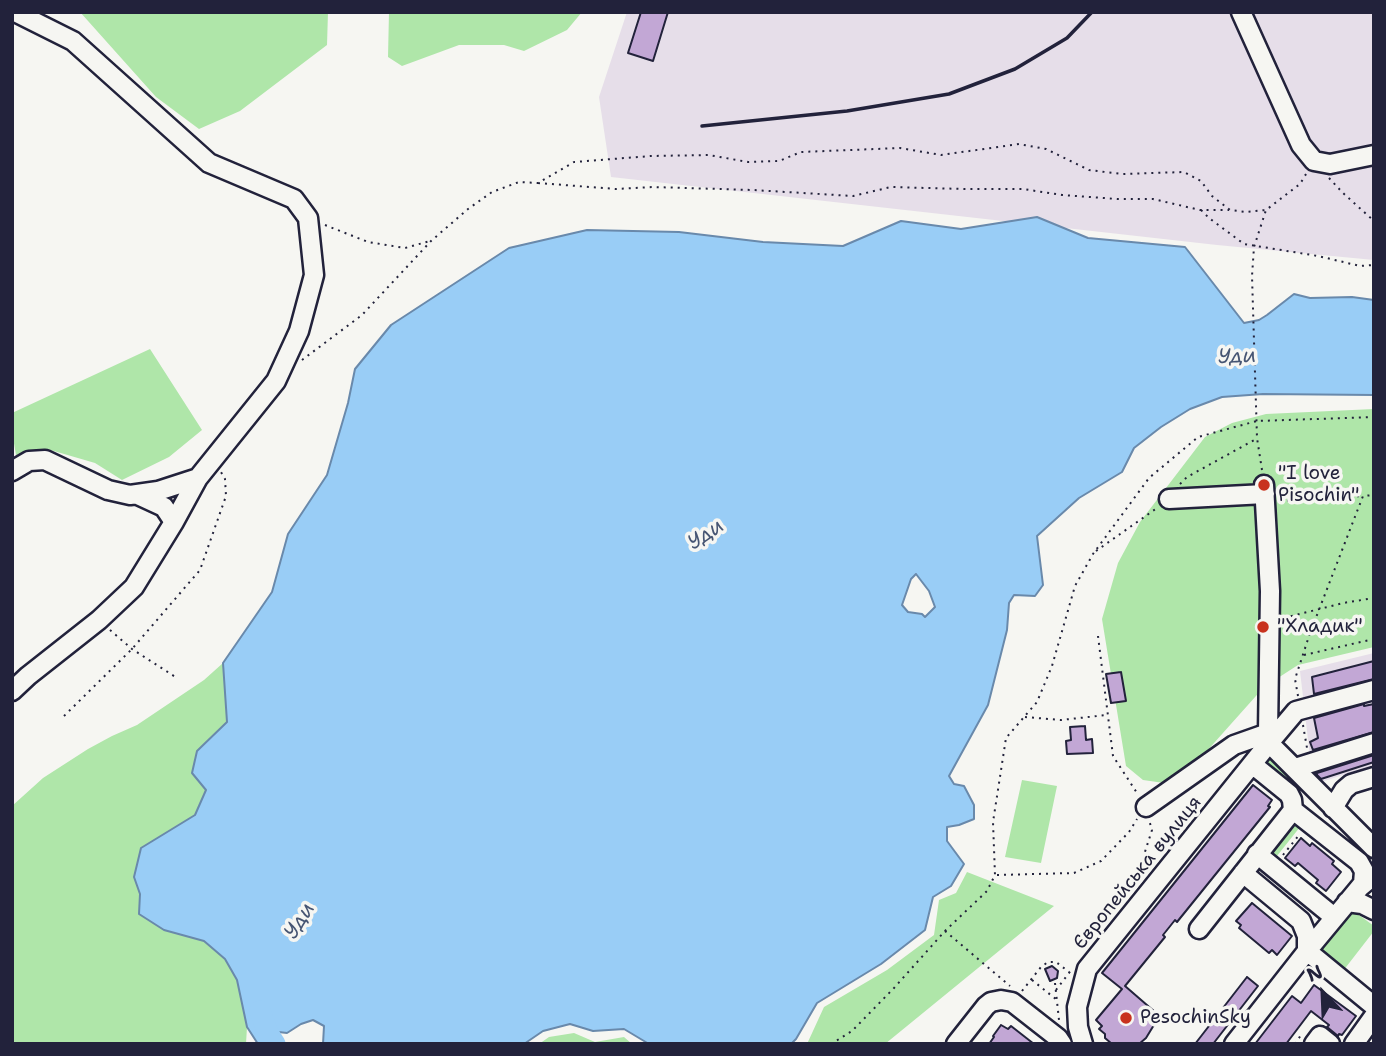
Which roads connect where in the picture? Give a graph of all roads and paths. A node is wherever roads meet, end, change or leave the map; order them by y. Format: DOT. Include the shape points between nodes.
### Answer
graph roads {
  1 [pos="15,12"];
  2 [pos="1241,12"];
  3 [pos="1368,157"];
  4 [pos="1314,161"];
  5 [pos="538,183"];
  6 [pos="1200,210"];
  7 [pos="1230,210"];
  8 [pos="1266,210"];
  9 [pos="308,218"];
  10 [pos="1374,221"];
  11 [pos="431,241"];
  12 [pos="1254,247"];
  13 [pos="1374,265"];
  14 [pos="297,364"];
  15 [pos="1374,417"];
  16 [pos="1257,421"];
  17 [pos="1257,438"];
  18 [pos="212,458"];
  19 [pos="12,471"];
  20 [pos="198,478"];
  21 [pos="1265,493"];
  22 [pos="138,495"];
  23 [pos="1374,495"];
  24 [pos="1363,496"];
  25 [pos="1169,499"];
  26 [pos="174,522"];
  27 [pos="1093,554"];
  28 [pos="1374,598"];
  29 [pos="1319,609"];
  30 [pos="99,620"];
  31 [pos="1270,621"];
  32 [pos="1098,636"];
  33 [pos="1374,639"];
  34 [pos="132,649"];
  35 [pos="1303,656"];
  36 [pos="177,678"];
  37 [pos="1295,679"];
  38 [pos="1374,690"];
  39 [pos="12,691"];
  40 [pos="1108,715"];
  41 [pos="64,716"];
  42 [pos="1024,717"];
  43 [pos="1268,738"];
  44 [pos="1374,743"];
  45 [pos="1252,764"];
  46 [pos="1295,768"];
  47 [pos="1374,777"];
  48 [pos="1146,807"];
  49 [pos="1333,807"];
  50 [pos="1293,810"];
  51 [pos="1309,823"];
  52 [pos="1374,848"];
  53 [pos="1257,854"];
  54 [pos="1273,867"];
  55 [pos="1243,873"];
  56 [pos="995,875"];
  57 [pos="1370,884"];
  58 [pos="1347,902"];
  59 [pos="1374,908"];
  60 [pos="1334,917"];
  61 [pos="1199,929"];
  62 [pos="945,930"];
  63 [pos="1082,951"];
  64 [pos="1307,951"];
  65 [pos="1076,962"];
  66 [pos="1069,972"];
  67 [pos="1031,979"];
  68 [pos="1055,983"];
  69 [pos="1009,985"];
  70 [pos="1056,990"];
  71 [pos="1019,994"];
  72 [pos="1057,1000"];
  73 [pos="1374,1006"];
  74 [pos="1374,1016"];
  75 [pos="1061,1035"];
  76 [pos="831,1044"];
  77 [pos="957,1044"];
  78 [pos="1083,1044"];
  79 [pos="1234,1044"];
  80 [pos="1314,1044"];
  81 [pos="1330,1044"];
  82 [pos="1354,1044"];
  1 -- 9 [label="street" via="73,41 209,163 294,199"];
  2 -- 4 [label="street" via="1301,145"];
  3 -- 4 [label="street" via="1330,164"];
  4 -- 8 [label="path" via="1300,184"];
  4 -- 10 [label="path"];
  5 -- 6 [label="path" via="853,196 891,187 1023,189 1117,200 1153,199"];
  5 -- 7 [label="path" via="574,162 709,155 748,162 779,161 801,152 900,148 941,155 1019,144 1046,149 1089,170 1184,172 1201,181"];
  5 -- 11 [label="path" via="519,182 492,192"];
  6 -- 7 [label="path"];
  6 -- 12 [label="path"];
  7 -- 8 [label="path"];
  8 -- 12 [label="path"];
  9 -- 11 [label="path" via="368,242 405,248"];
  9 -- 18 [label="street" via="314,275 299,331 276,381"];
  11 -- 14 [label="path" via="362,315"];
  12 -- 13 [label="path"];
  12 -- 16 [label="path"];
  15 -- 16 [label="path"];
  16 -- 17 [label="path"];
  16 -- 27 [label="path" via="1198,437 1149,478"];
  17 -- 21 [label="path"];
  17 -- 25 [label="path" via="1187,477"];
  18 -- 20 [label="street"];
  18 -- 34 [label="path" via="225,479 226,496 200,570"];
  19 -- 22 [label="street" via="29,461 45,460 108,490"];
  20 -- 22 [label="street"];
  20 -- 26 [label="street"];
  21 -- 24 [label="path"];
  21 -- 25 [label="street"];
  21 -- 31 [label="street"];
  22 -- 26 [label="street" via="164,507"];
  23 -- 24 [label="path"];
  24 -- 29 [label="path"];
  25 -- 27 [label="path"];
  26 -- 30 [label="street" via="134,587"];
  27 -- 42 [label="path" via="1075,586 1037,702"];
  28 -- 29 [label="path"];
  29 -- 31 [label="path"];
  29 -- 35 [label="path"];
  30 -- 34 [label="path"];
  30 -- 39 [label="street"];
  31 -- 43 [label="street"];
  32 -- 40 [label="path"];
  33 -- 35 [label="path"];
  34 -- 36 [label="path"];
  34 -- 41 [label="path"];
  35 -- 37 [label="path"];
  38 -- 43 [label="street, Європейська вулиця" via="1296,711"];
  40 -- 42 [label="path" via="1061,720"];
  40 -- 48 [label="path" via="1113,756"];
  42 -- 56 [label="path" via="1006,738 993,822"];
  43 -- 45 [label="street, Європейська вулиця"];
  43 -- 46 [label="street"];
  43 -- 48 [label="street" via="1234,745"];
  44 -- 46 [label="street"];
  45 -- 50 [label="street" via="1289,794"];
  45 -- 78 [label="street, Європейська вулиця" via="1087,970 1077,1007"];
  46 -- 49 [label="street"];
  47 -- 49 [label="street" via="1344,790"];
  48 -- 56 [label="path" via="1101,861 1074,873"];
  48 -- 63 [label="path" via="1152,830 1143,858"];
  49 -- 52 [label="street"];
  50 -- 51 [label="street"];
  50 -- 53 [label="street"];
  51 -- 54 [label="path"];
  51 -- 57 [label="street" via="1359,862"];
  53 -- 54 [label="street"];
  53 -- 55 [label="street"];
  54 -- 60 [label="street"];
  55 -- 61 [label="street"];
  55 -- 64 [label="street" via="1301,921"];
  56 -- 62 [label="path" via="987,891"];
  57 -- 58 [label="street"];
  57 -- 59 [label="street"];
  58 -- 59 [label="street"];
  58 -- 60 [label="street"];
  60 -- 64 [label="street"];
  62 -- 69 [label="path"];
  62 -- 76 [label="path" via="852,1031"];
  64 -- 73 [label="street"];
  64 -- 79 [label="street"];
  65 -- 66 [label="path"];
  66 -- 67 [label="path" via="1048,962"];
  66 -- 70 [label="path"];
  67 -- 71 [label="path"];
  67 -- 72 [label="path"];
  68 -- 70 [label="path"];
  70 -- 72 [label="path"];
  72 -- 75 [label="path"];
  74 -- 82 [label="street"];
  75 -- 77 [label="street" via="1058,1038 1003,1000 986,1006"];
  80 -- 81 [label="street" via="1320,1036"];
}
